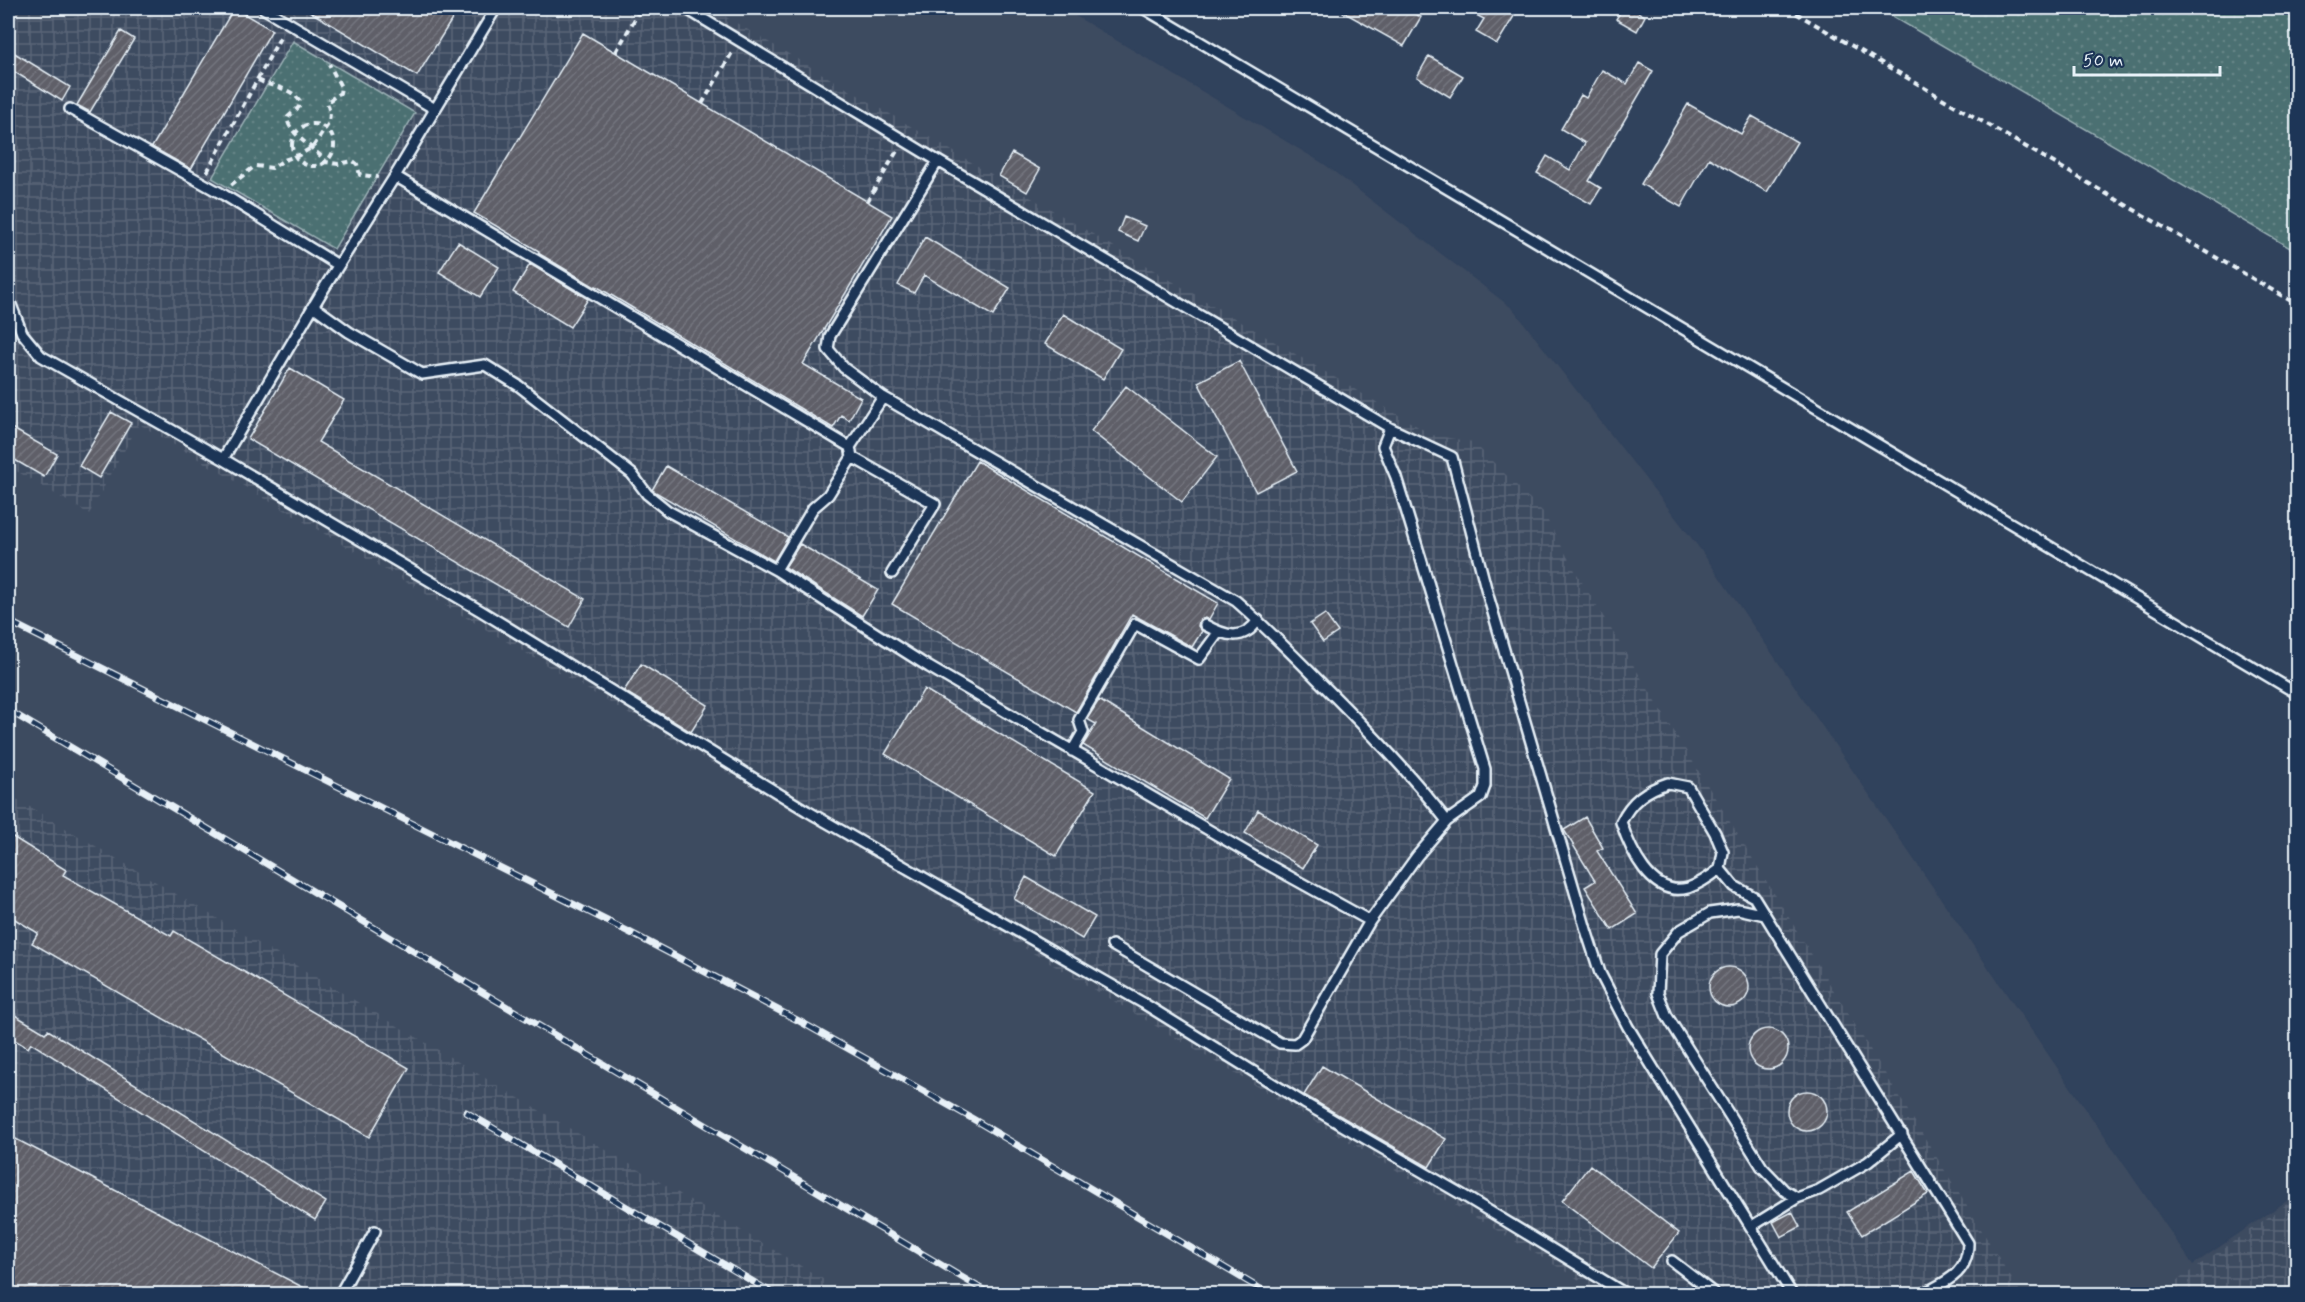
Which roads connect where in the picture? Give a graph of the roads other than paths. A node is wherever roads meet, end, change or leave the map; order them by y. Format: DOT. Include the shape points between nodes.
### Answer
graph roads {
  1 [pos="263,8"];
  2 [pos="496,8"];
  3 [pos="685,8"];
  4 [pos="1143,8"];
  5 [pos="435,109"];
  6 [pos="70,110"];
  7 [pos="938,161"];
  8 [pos="393,180"];
  9 [pos="338,265"];
  10 [pos="11,305"];
  11 [pos="313,306"];
  12 [pos="883,397"];
  13 [pos="1390,428"];
  14 [pos="851,452"];
  15 [pos="223,459"];
  16 [pos="776,570"];
  17 [pos="892,573"];
  18 [pos="1258,620"];
  19 [pos="1205,625"];
  20 [pos="1218,633"];
  21 [pos="2298,694"];
  22 [pos="1072,751"];
  23 [pos="1448,820"];
  24 [pos="1720,869"];
  25 [pos="1765,915"];
  26 [pos="1370,921"];
  27 [pos="1112,945"];
  28 [pos="1902,1134"];
  29 [pos="1797,1198"];
  30 [pos="1752,1226"];
  31 [pos="375,1231"];
  32 [pos="1672,1262"];
  33 [pos="340,1294"];
  34 [pos="1626,1294"];
  35 [pos="1715,1294"];
  36 [pos="1792,1294"];
  37 [pos="1923,1294"];
  1 -- 5 [label="lane"];
  2 -- 5 [label="lane"];
  3 -- 7 [label="lane"];
  4 -- 21 [label="lane"];
  5 -- 8 [label="lane"];
  6 -- 9 [label="lane" via="224,195"];
  7 -- 12 [label="lane" via="830,336 828,349 844,368"];
  7 -- 13 [label="lane"];
  8 -- 9 [label="lane"];
  8 -- 14 [label="lane"];
  9 -- 11 [label="lane"];
  10 -- 15 [label="lane" via="22,333 41,356"];
  11 -- 15 [label="lane"];
  11 -- 16 [label="lane" via="349,332 422,374 485,365 519,386 632,474 647,494 668,511"];
  12 -- 14 [label="lane"];
  12 -- 18 [label="lane" via="1236,601"];
  13 -- 23 [label="lane" via="1383,446 1396,477 1485,769 1481,797"];
  13 -- 30 [label="lane" via="1452,458 1487,592 1600,973 1628,1027"];
  14 -- 16 [label="lane" via="828,495 813,508"];
  14 -- 17 [label="lane" via="935,504"];
  15 -- 34 [label="lane" via="481,611 807,811 1143,1002 1304,1103"];
  16 -- 22 [label="lane"];
  18 -- 20 [label="lane" via="1252,629 1237,635"];
  18 -- 23 [label="lane" via="1419,784"];
  19 -- 20 [label="lane"];
  20 -- 22 [label="lane" via="1199,659 1135,624 1079,720 1083,732"];
  22 -- 26 [label="lane"];
  23 -- 26 [label="lane"];
  24 -- 24 [label="lane" via="1723,852 1688,787 1668,783 1652,788 1629,806 1621,822 1651,879 1670,888 1687,888"];
  24 -- 25 [label="lane" via="1734,886 1754,897"];
  25 -- 28 [label="lane"];
  25 -- 29 [label="lane" via="1738,909 1710,913 1679,931 1660,954 1658,993 1667,1016 1762,1167"];
  26 -- 27 [label="lane" via="1302,1039 1294,1044 1280,1043"];
  28 -- 29 [label="lane" via="1868,1162"];
  28 -- 37 [label="lane" via="1968,1243 1964,1265 1955,1276"];
  29 -- 30 [label="lane"];
  30 -- 36 [label="lane"];
  31 -- 33 [label="lane"];
  32 -- 35 [label="lane"];
}
